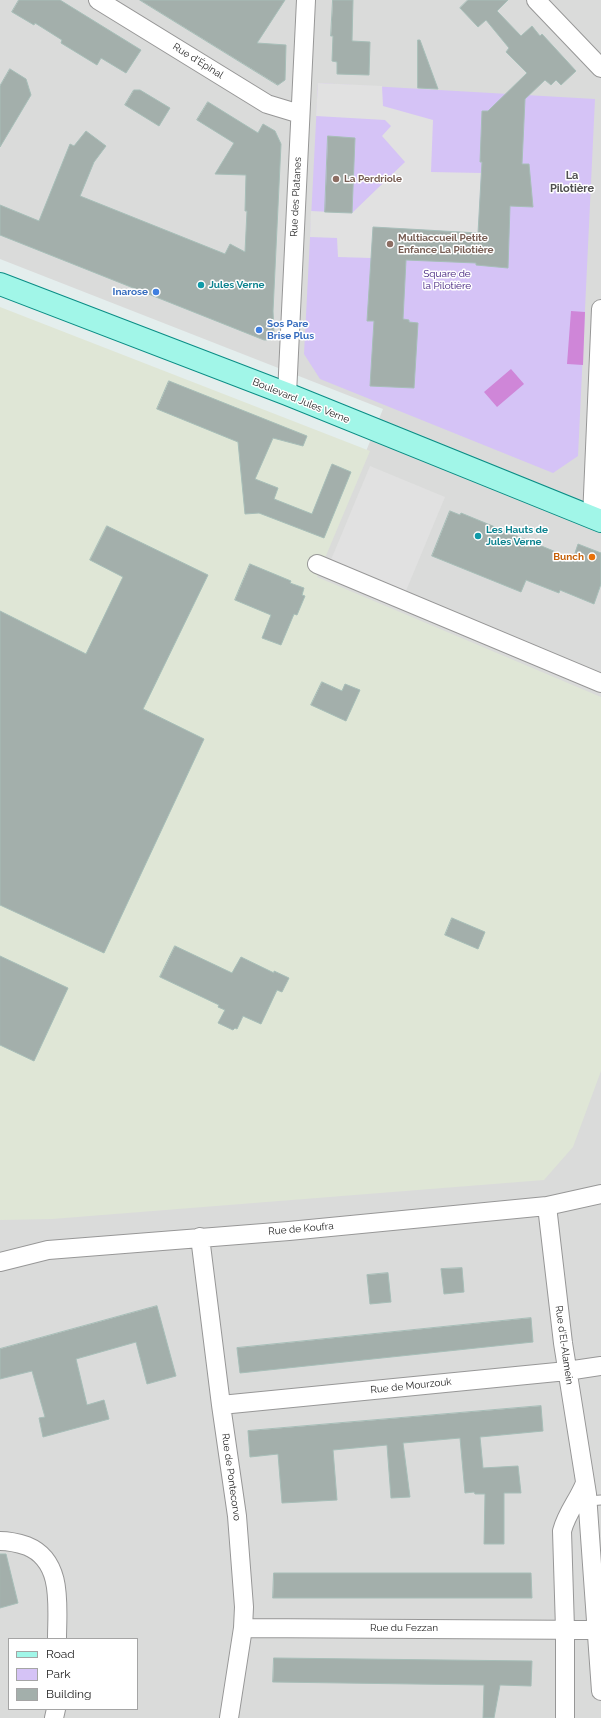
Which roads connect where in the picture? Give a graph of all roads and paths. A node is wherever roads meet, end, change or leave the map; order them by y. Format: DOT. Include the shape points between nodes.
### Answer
graph roads {
  1 [pos="98,0"];
  2 [pos="306,0"];
  3 [pos="536,0"];
  4 [pos="601,68"];
  5 [pos="300,114"];
  6 [pos="0,284"];
  7 [pos="601,309"];
  8 [pos="287,394"];
  9 [pos="597,519"];
  10 [pos="317,564"];
  11 [pos="601,683"];
  12 [pos="601,1194"];
  13 [pos="547,1206"];
  14 [pos="200,1237"];
  15 [pos="0,1262"];
  16 [pos="601,1366"];
  17 [pos="567,1371"];
  18 [pos="221,1405"];
  19 [pos="585,1483"];
  20 [pos="594,1500"];
  21 [pos="0,1541"];
  22 [pos="243,1628"];
  23 [pos="565,1629"];
  24 [pos="599,1630"];
  25 [pos="57,1638"];
  26 [pos="601,1692"];
  27 [pos="229,1718"];
  28 [pos="565,1718"];
  1 -- 5 [label="street, Rue d'Épinal" via="267,104"];
  2 -- 5 [label="street, Rue des Platanes"];
  3 -- 4 [label="street"];
  5 -- 8 [label="street, Rue des Platanes"];
  6 -- 8 [label="main road, Boulevard Jules Verne"];
  7 -- 9 [label="street"];
  8 -- 9 [label="main road, Boulevard Jules Verne"];
  10 -- 11 [label="street"];
  12 -- 13 [label="street, Rue de Koufra"];
  13 -- 14 [label="street, Rue de Koufra"];
  13 -- 17 [label="street, Rue d'El-Alamein"];
  14 -- 15 [label="street, Rue de Koufra" via="48,1250"];
  14 -- 18 [label="street, Rue de Pontecorvo"];
  16 -- 17 [label="street, Rue de Mourzouk"];
  17 -- 18 [label="street, Rue de Mourzouk"];
  17 -- 19 [label="street, Rue d'El-Alamein"];
  18 -- 22 [label="street, Rue de Pontecorvo" via="237,1516 244,1607"];
  19 -- 20 [label="street, Rue d'El-Alamein"];
  19 -- 23 [label="street" via="566,1518 562,1531"];
  20 -- 24 [label="street, Rue d'El-Alamein"];
  21 -- 25 [label="street" via="32,1548 44,1557 51,1568 57,1593"];
  22 -- 23 [label="street, Rue du Fezzan"];
  22 -- 27 [label="street, Rue de Pontecorvo"];
  23 -- 24 [label="street"];
  23 -- 28 [label="street"];
  24 -- 26 [label="street, Rue d'El-Alamein"];
}
